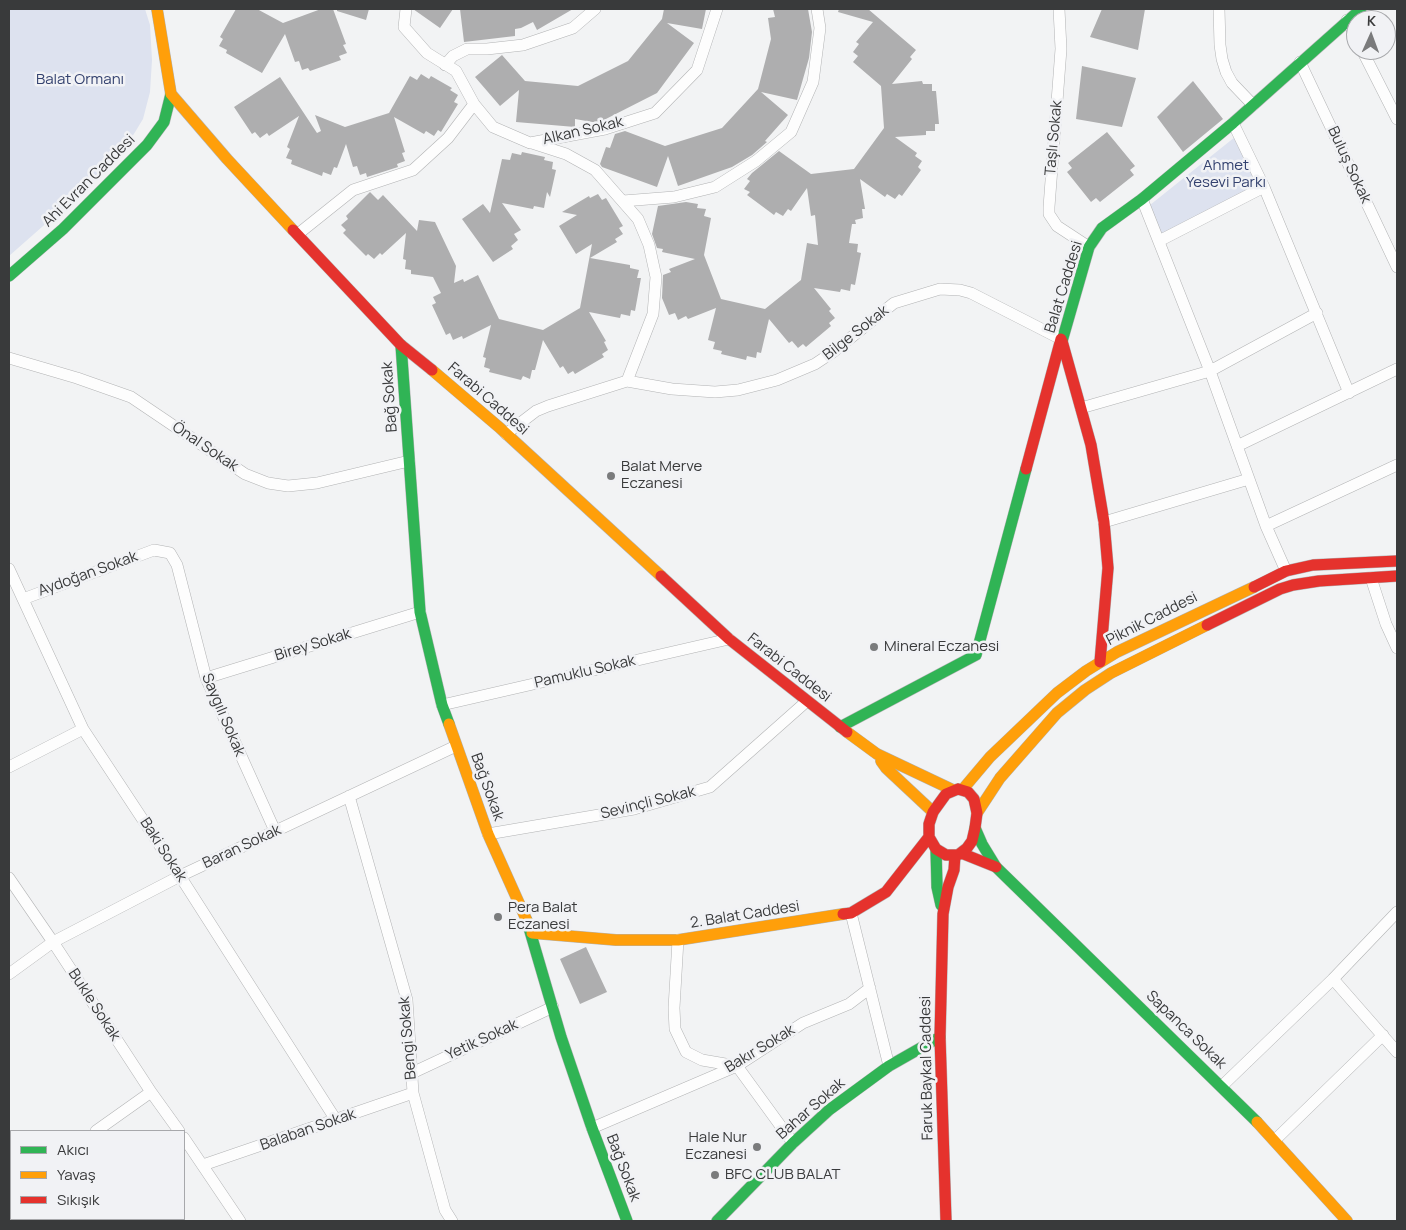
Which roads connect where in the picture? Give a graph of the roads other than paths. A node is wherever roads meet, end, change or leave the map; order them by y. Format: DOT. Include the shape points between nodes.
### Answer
graph roads {
  1 [pos="157,9"];
  2 [pos="406,9"];
  3 [pos="595,9"];
  4 [pos="717,9"];
  5 [pos="818,9"];
  6 [pos="1059,9"];
  7 [pos="1218,9"];
  8 [pos="1346,21"];
  9 [pos="1367,60"];
  10 [pos="1300,62"];
  11 [pos="445,65"];
  12 [pos="171,94"];
  13 [pos="474,104"];
  14 [pos="1253,105"];
  15 [pos="1397,119"];
  16 [pos="1233,123"];
  17 [pos="530,143"];
  18 [pos="1264,187"];
  19 [pos="1142,199"];
  20 [pos="623,201"];
  21 [pos="298,234"];
  22 [pos="1159,241"];
  23 [pos="1089,247"];
  24 [pos="1397,267"];
  25 [pos="9,276"];
  26 [pos="1317,313"];
  27 [pos="1061,338"];
  28 [pos="401,345"];
  29 [pos="9,358"];
  30 [pos="1397,369"];
  31 [pos="1210,371"];
  32 [pos="627,381"];
  33 [pos="1349,393"];
  34 [pos="1081,408"];
  35 [pos="506,434"];
  36 [pos="1237,446"];
  37 [pos="409,461"];
  38 [pos="1397,465"];
  39 [pos="1249,479"];
  40 [pos="1104,522"];
  41 [pos="1266,526"];
  42 [pos="154,550"];
  43 [pos="1397,561"];
  44 [pos="9,569"];
  45 [pos="1286,570"];
  46 [pos="1397,576"];
  47 [pos="1371,578"];
  48 [pos="23,599"];
  49 [pos="420,612"];
  50 [pos="729,639"];
  51 [pos="1397,648"];
  52 [pos="1100,662"];
  53 [pos="206,678"];
  54 [pos="807,701"];
  55 [pos="442,705"];
  56 [pos="840,727"];
  57 [pos="83,729"];
  58 [pos="456,746"];
  59 [pos="877,754"];
  60 [pos="9,768"];
  61 [pos="958,790"];
  62 [pos="349,796"];
  63 [pos="933,812"];
  64 [pos="977,813"];
  65 [pos="975,828"];
  66 [pos="275,831"];
  67 [pos="488,834"];
  68 [pos="929,837"];
  69 [pos="936,849"];
  70 [pos="958,854"];
  71 [pos="996,867"];
  72 [pos="180,876"];
  73 [pos="9,878"];
  74 [pos="1397,912"];
  75 [pos="851,913"];
  76 [pos="943,914"];
  77 [pos="532,932"];
  78 [pos="678,940"];
  79 [pos="53,942"];
  80 [pos="9,974"];
  81 [pos="1333,979"];
  82 [pos="870,988"];
  83 [pos="552,1007"];
  84 [pos="1383,1036"];
  85 [pos="940,1037"];
  86 [pos="1397,1052"];
  87 [pos="736,1066"];
  88 [pos="889,1066"];
  89 [pos="412,1073"];
  90 [pos="1222,1086"];
  91 [pos="151,1092"];
  92 [pos="413,1093"];
  93 [pos="336,1120"];
  94 [pos="592,1128"];
  95 [pos="97,1130"];
  96 [pos="178,1130"];
  97 [pos="185,1139"];
  98 [pos="1275,1140"];
  99 [pos="792,1143"];
  100 [pos="203,1166"];
  101 [pos="240,1221"];
  102 [pos="452,1221"];
  103 [pos="627,1221"];
  104 [pos="716,1221"];
  105 [pos="946,1221"];
  106 [pos="1347,1221"];
  1 -- 12 [label="street"];
  2 -- 11 [label="street, Alkan Sokak" via="404,27 427,53"];
  3 -- 11 [label="street" via="573,28 523,45 468,49 453,56"];
  4 -- 17 [label="street, Alkan Sokak" via="697,70 655,113 605,129"];
  5 -- 20 [label="street" via="820,28 813,82 791,132 756,161 715,187 674,197"];
  6 -- 23 [label="street, Taşlı Sokak" via="1061,49 1049,214 1057,226"];
  7 -- 14 [label="street" via="1220,45 1226,72"];
  8 -- 10 [label="street, Balat Caddesi"];
  9 -- 15 [label="street"];
  10 -- 14 [label="street, Balat Caddesi"];
  10 -- 24 [label="street, Buluş Sokak"];
  11 -- 13 [label="street, Alkan Sokak" via="456,71"];
  12 -- 21 [label="street, Farabi Caddesi"];
  12 -- 25 [label="street, Ahi Evran Caddesi" via="164,122 147,144 63,229"];
  13 -- 17 [label="street, Alkan Sokak" via="493,126"];
  13 -- 21 [label="street" via="448,138 414,170 353,190"];
  14 -- 16 [label="street, Balat Caddesi"];
  16 -- 18 [label="street"];
  16 -- 19 [label="street, Balat Caddesi"];
  17 -- 20 [label="street" via="566,154 595,170"];
  18 -- 22 [label="street"];
  18 -- 26 [label="street"];
  19 -- 22 [label="street"];
  19 -- 23 [label="street, Balat Caddesi" via="1102,228"];
  20 -- 32 [label="street" via="638,219 649,245 656,277 653,314"];
  21 -- 28 [label="street, Farabi Caddesi"];
  22 -- 31 [label="street"];
  23 -- 27 [label="street, Balat Caddesi"];
  26 -- 31 [label="street"];
  26 -- 33 [label="street"];
  27 -- 32 [label="street, Bilge Sokak" via="971,293 940,290 894,303 833,352 777,380 715,392 672,390"];
  27 -- 34 [label="street, Balat Caddesi"];
  27 -- 56 [label="street" via="976,655"];
  28 -- 35 [label="street, Farabi Caddesi"];
  28 -- 37 [label="street, Bağ Sokak"];
  29 -- 37 [label="street, Önal Sokak" via="131,397 245,474 268,483 288,486 317,483"];
  30 -- 33 [label="street"];
  31 -- 34 [label="street"];
  31 -- 36 [label="street"];
  32 -- 35 [label="street, Bilge Sokak" via="536,411"];
  33 -- 36 [label="street"];
  34 -- 40 [label="street, Balat Caddesi"];
  35 -- 50 [label="street, Farabi Caddesi"];
  36 -- 39 [label="street"];
  37 -- 49 [label="street, Bağ Sokak"];
  38 -- 41 [label="street"];
  39 -- 40 [label="street"];
  39 -- 41 [label="street"];
  40 -- 52 [label="street, Balat Caddesi" via="1108,568"];
  41 -- 45 [label="street"];
  42 -- 48 [label="street, Aydoğan Sokak"];
  42 -- 53 [label="street, Saygılı Sokak" via="170,553 177,565"];
  43 -- 45 [label="street, Piknik Caddesi"];
  44 -- 48 [label="street, Baki Sokak"];
  45 -- 52 [label="street, Piknik Caddesi"];
  46 -- 47 [label="street, Piknik Caddesi"];
  47 -- 51 [label="street"];
  47 -- 64 [label="street, Piknik Caddesi" via="1305,582 1280,589 1111,673 1057,713 1000,778"];
  48 -- 57 [label="street, Baki Sokak"];
  49 -- 53 [label="street, Birey Sokak"];
  49 -- 55 [label="street, Bağ Sokak"];
  50 -- 54 [label="street, Farabi Caddesi"];
  50 -- 55 [label="street, Pamuklu Sokak"];
  52 -- 61 [label="street, Piknik Caddesi" via="1046,704"];
  53 -- 66 [label="street, Saygılı Sokak"];
  54 -- 56 [label="street, Farabi Caddesi"];
  54 -- 67 [label="street, Sevinçli Sokak" via="710,787 634,809"];
  55 -- 58 [label="street, Bağ Sokak"];
  56 -- 59 [label="street, Farabi Caddesi"];
  57 -- 60 [label="street"];
  57 -- 72 [label="street, Baki Sokak"];
  58 -- 62 [label="street, Baran Sokak"];
  58 -- 67 [label="street, Bağ Sokak"];
  59 -- 61 [label="street"];
  59 -- 63 [label="street" via="886,768"];
  61 -- 63 [label="street" via="946,794"];
  61 -- 64 [label="street" via="968,792 974,799"];
  62 -- 66 [label="street, Baran Sokak"];
  62 -- 89 [label="street, Bengi Sokak" via="407,1000"];
  63 -- 68 [label="street"];
  64 -- 65 [label="street"];
  65 -- 70 [label="street" via="972,841"];
  65 -- 71 [label="street, Sapanca Sokak"];
  66 -- 72 [label="street, Baran Sokak"];
  67 -- 77 [label="street, Bağ Sokak"];
  68 -- 69 [label="street"];
  68 -- 75 [label="street, 2. Balat Caddesi" via="886,892"];
  69 -- 70 [label="street" via="946,855"];
  69 -- 76 [label="street" via="937,887"];
  70 -- 71 [label="street, Sapanca Sokak"];
  70 -- 76 [label="street"];
  71 -- 90 [label="street, Sapanca Sokak"];
  72 -- 79 [label="street, Baran Sokak"];
  72 -- 93 [label="street, Baki Sokak"];
  73 -- 79 [label="street, Bukle Sokak"];
  74 -- 81 [label="street"];
  75 -- 78 [label="street, 2. Balat Caddesi"];
  75 -- 82 [label="street"];
  76 -- 85 [label="street, Faruk Baykal Caddesi"];
  77 -- 78 [label="street, 2. Balat Caddesi" via="616,940"];
  77 -- 83 [label="street, Bağ Sokak"];
  78 -- 87 [label="street" via="675,1029 686,1052 702,1060"];
  79 -- 80 [label="street, Baran Sokak"];
  79 -- 91 [label="street, Bukle Sokak"];
  81 -- 84 [label="street"];
  81 -- 90 [label="street"];
  82 -- 87 [label="street, Bakır Sokak" via="849,1004 803,1023"];
  82 -- 88 [label="street"];
  83 -- 89 [label="street, Yetik Sokak"];
  83 -- 94 [label="street, Bağ Sokak"];
  84 -- 86 [label="street"];
  84 -- 98 [label="street"];
  85 -- 88 [label="street, Bahar Sokak"];
  85 -- 105 [label="street, Faruk Baykal Caddesi"];
  87 -- 94 [label="street, Bakır Sokak"];
  87 -- 99 [label="street"];
  88 -- 99 [label="street, Bahar Sokak" via="829,1110"];
  89 -- 92 [label="street, Bengi Sokak"];
  90 -- 98 [label="street, Sapanca Sokak"];
  91 -- 95 [label="street"];
  91 -- 96 [label="street, Bukle Sokak"];
  92 -- 93 [label="street, Balaban Sokak"];
  92 -- 102 [label="street, Bengi Sokak" via="445,1210"];
  93 -- 100 [label="street, Balaban Sokak"];
  94 -- 103 [label="street, Bağ Sokak"];
  97 -- 100 [label="street"];
  98 -- 106 [label="street, Sapanca Sokak"];
  99 -- 104 [label="street, Bahar Sokak"];
  100 -- 101 [label="street"];
}
